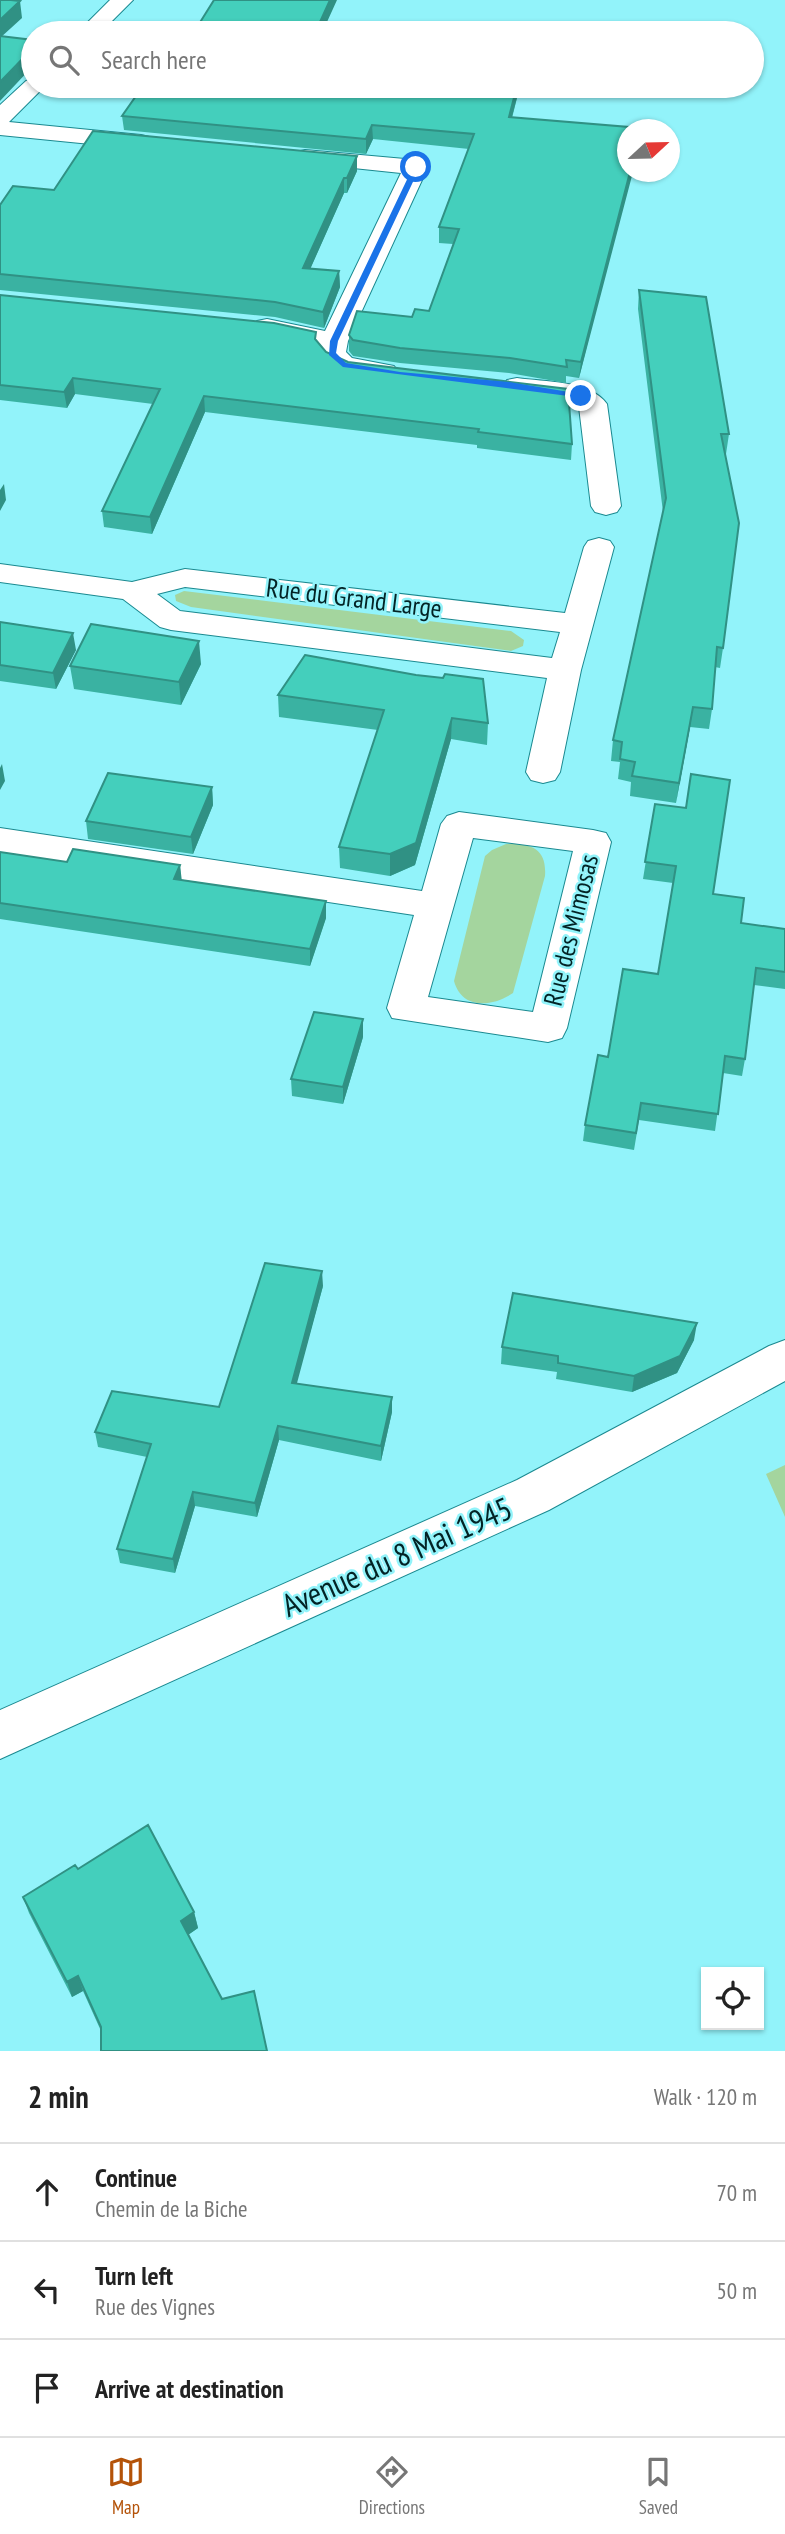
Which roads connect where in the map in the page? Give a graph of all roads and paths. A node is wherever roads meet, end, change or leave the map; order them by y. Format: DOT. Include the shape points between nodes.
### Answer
graph roads {
  1 [pos="122,0"];
  2 [pos="100,21"];
  3 [pos="21,98"];
  4 [pos="0,118"];
  5 [pos="0,128"];
  6 [pos="166,144"];
  7 [pos="277,154"];
  8 [pos="248,325"];
  9 [pos="334,341"];
  10 [pos="414,375"];
  11 [pos="496,383"];
  12 [pos="606,506"];
  13 [pos="599,547"];
  14 [pos="0,573"];
  15 [pos="132,591"];
  16 [pos="578,624"];
  17 [pos="565,670"];
  18 [pos="543,772"];
  19 [pos="0,840"];
  20 [pos="437,906"];
  21 [pos="785,1359"];
  22 [pos="0,1735"];
  1 -- 2 [label="street"];
  3 -- 4 [label="street"];
  5 -- 6 [label="street"];
  7 -- 9 [label="street" via="416,167"];
  8 -- 9 [label="street"];
  9 -- 10 [label="street" via="332,353 343,365"];
  11 -- 12 [label="street" via="581,396 593,404"];
  13 -- 16 [label="street"];
  14 -- 15 [label="street, Rue du Grand Large"];
  15 -- 16 [label="street, Rue du Grand Large" via="185,578"];
  15 -- 17 [label="street, Rue du Grand Large" via="171,620"];
  16 -- 17 [label="street"];
  17 -- 18 [label="street"];
  19 -- 20 [label="street"];
  20 -- 20 [label="street, Rue des Mimosas" via="406,1008 548,1028 593,842 459,824"];
  21 -- 22 [label="street, Avenue du 8 Mai 1945" via="533,1496"];
}
